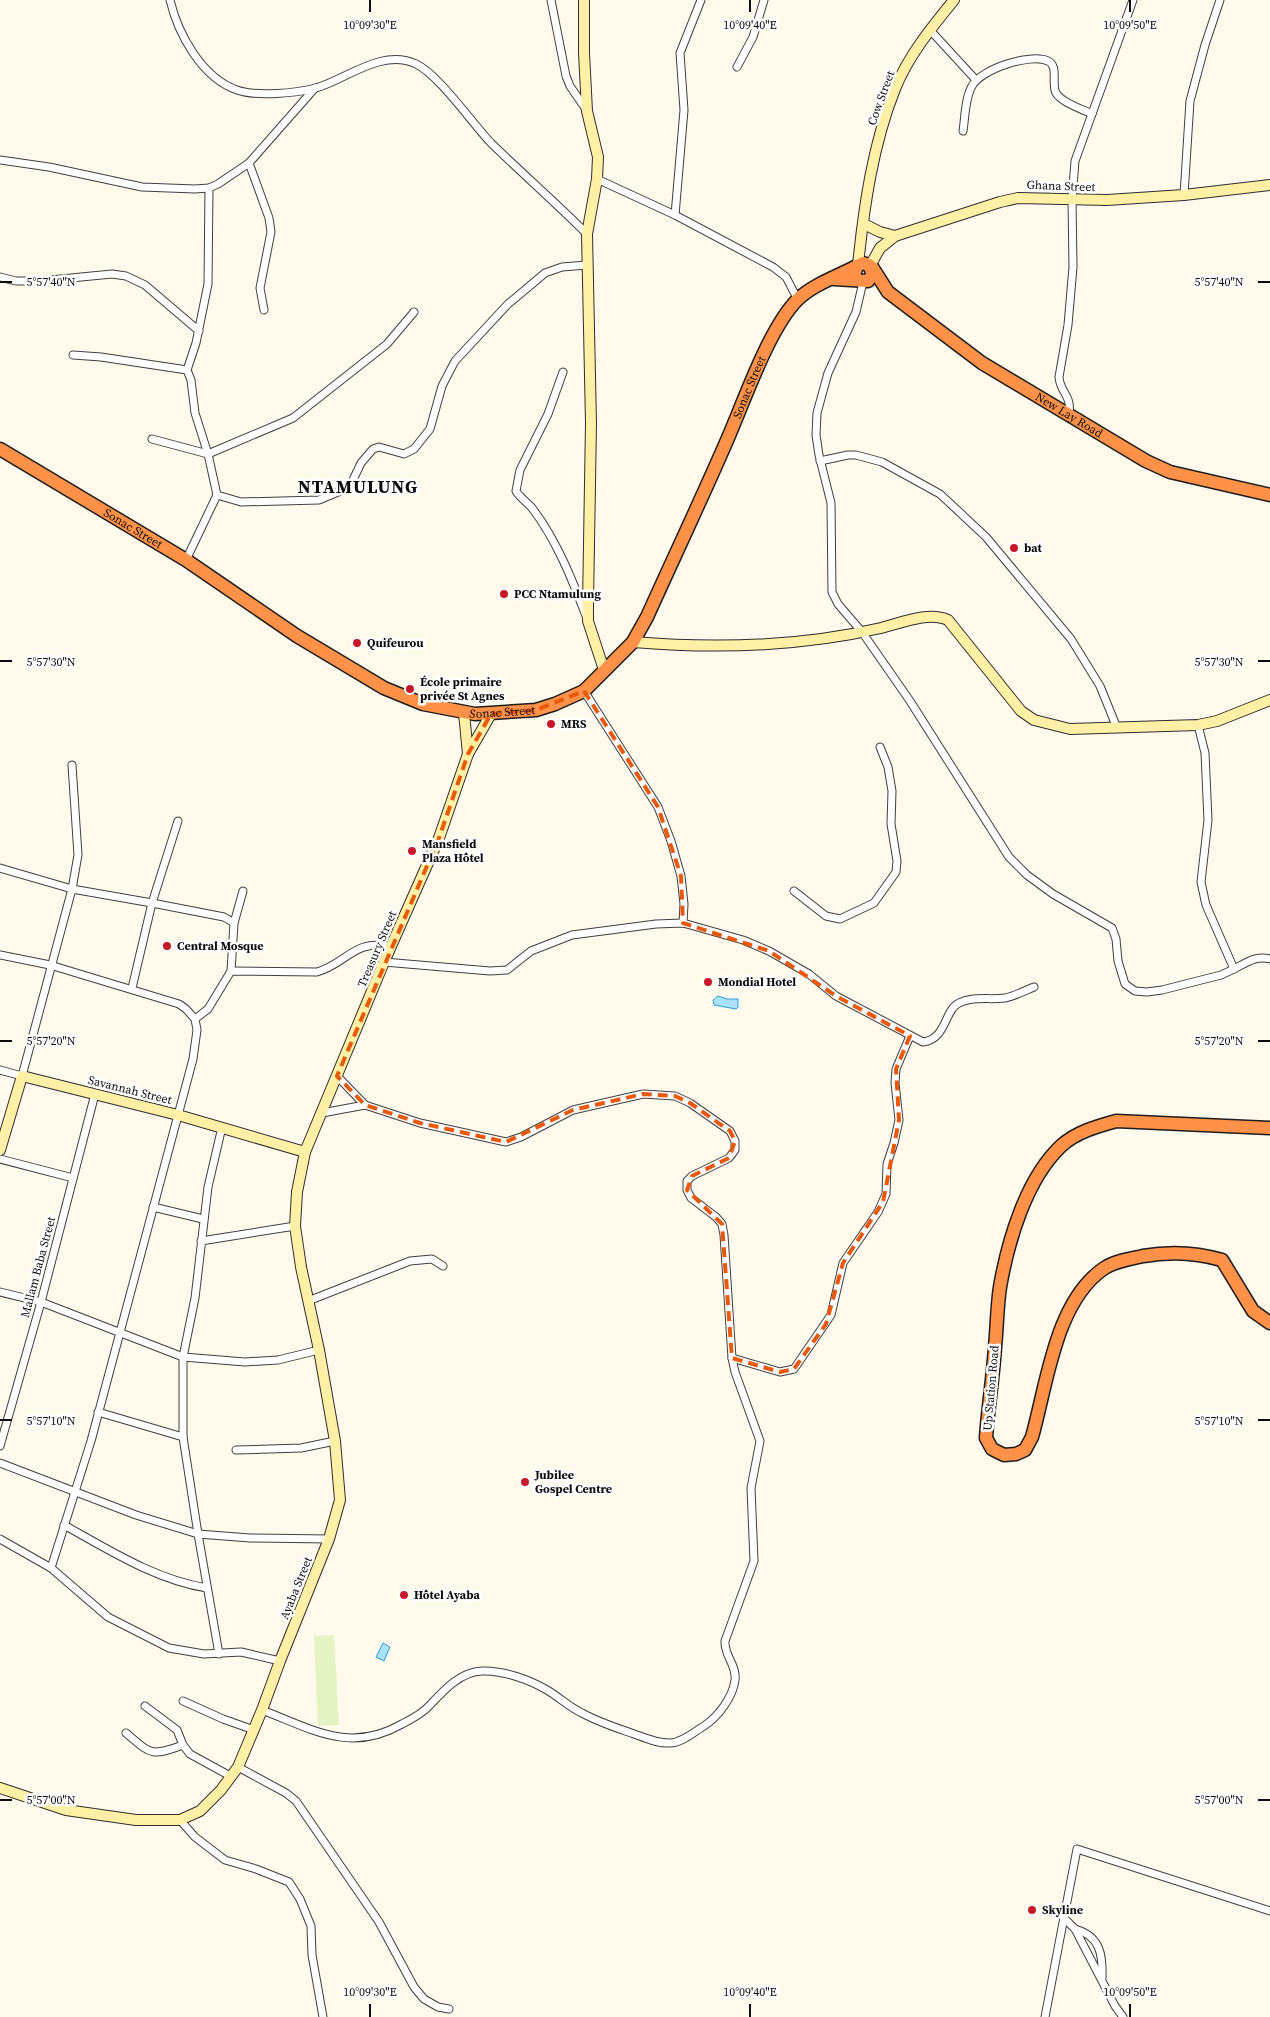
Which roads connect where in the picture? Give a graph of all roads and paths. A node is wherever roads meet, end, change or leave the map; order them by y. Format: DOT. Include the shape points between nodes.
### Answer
graph roads {
  1 [pos="170,0"];
  2 [pos="551,0"];
  3 [pos="556,0"];
  4 [pos="584,0"];
  5 [pos="701,0"];
  6 [pos="764,0"];
  7 [pos="954,0"];
  8 [pos="1133,0"];
  9 [pos="1220,0"];
  10 [pos="945,5"];
  11 [pos="554,8"];
  12 [pos="930,30"];
  13 [pos="737,66"];
  14 [pos="976,80"];
  15 [pos="315,88"];
  16 [pos="587,111"];
  17 [pos="1092,114"];
  18 [pos="963,131"];
  19 [pos="0,160"];
  20 [pos="249,163"];
  21 [pos="597,179"];
  22 [pos="1270,184"];
  23 [pos="209,188"];
  24 [pos="1184,195"];
  25 [pos="1072,199"];
  26 [pos="675,215"];
  27 [pos="863,221"];
  28 [pos="587,234"];
  29 [pos="895,236"];
  30 [pos="587,265"];
  31 [pos="865,266"];
  32 [pos="0,277"];
  33 [pos="831,279"];
  34 [pos="862,282"];
  35 [pos="888,292"];
  36 [pos="798,300"];
  37 [pos="264,310"];
  38 [pos="414,312"];
  39 [pos="199,331"];
  40 [pos="73,356"];
  41 [pos="187,370"];
  42 [pos="563,372"];
  43 [pos="1069,415"];
  44 [pos="152,439"];
  45 [pos="0,450"];
  46 [pos="208,454"];
  47 [pos="820,461"];
  48 [pos="217,495"];
  49 [pos="1270,495"];
  50 [pos="186,560"];
  51 [pos="588,621"];
  52 [pos="862,632"];
  53 [pos="633,642"];
  54 [pos="604,670"];
  55 [pos="584,691"];
  56 [pos="1270,700"];
  57 [pos="464,713"];
  58 [pos="491,714"];
  59 [pos="1198,725"];
  60 [pos="1117,728"];
  61 [pos="880,747"];
  62 [pos="468,754"];
  63 [pos="72,765"];
  64 [pos="178,821"];
  65 [pos="0,868"];
  66 [pos="72,890"];
  67 [pos="794,890"];
  68 [pos="243,892"];
  69 [pos="152,902"];
  70 [pos="234,923"];
  71 [pos="683,923"];
  72 [pos="390,947"];
  73 [pos="0,955"];
  74 [pos="1270,959"];
  75 [pos="384,962"];
  76 [pos="50,965"];
  77 [pos="1234,969"];
  78 [pos="231,971"];
  79 [pos="1034,987"];
  80 [pos="132,988"];
  81 [pos="195,1019"];
  82 [pos="910,1036"];
  83 [pos="0,1070"];
  84 [pos="22,1076"];
  85 [pos="337,1076"];
  86 [pos="94,1094"];
  87 [pos="365,1105"];
  88 [pos="322,1113"];
  89 [pos="178,1115"];
  90 [pos="222,1127"];
  91 [pos="1270,1128"];
  92 [pos="0,1150"];
  93 [pos="306,1152"];
  94 [pos="0,1159"];
  95 [pos="72,1178"];
  96 [pos="153,1208"];
  97 [pos="203,1219"];
  98 [pos="295,1226"];
  99 [pos="201,1242"];
  100 [pos="443,1266"];
  101 [pos="0,1292"];
  102 [pos="40,1302"];
  103 [pos="308,1302"];
  104 [pos="1270,1323"];
  105 [pos="119,1332"];
  106 [pos="319,1350"];
  107 [pos="183,1357"];
  108 [pos="732,1358"];
  109 [pos="98,1412"];
  110 [pos="183,1437"];
  111 [pos="335,1441"];
  112 [pos="0,1446"];
  113 [pos="236,1450"];
  114 [pos="0,1463"];
  115 [pos="74,1492"];
  116 [pos="64,1525"];
  117 [pos="198,1534"];
  118 [pos="0,1539"];
  119 [pos="329,1539"];
  120 [pos="52,1568"];
  121 [pos="207,1588"];
  122 [pos="219,1654"];
  123 [pos="280,1661"];
  124 [pos="183,1701"];
  125 [pos="145,1706"];
  126 [pos="262,1710"];
  127 [pos="254,1730"];
  128 [pos="126,1733"];
  129 [pos="183,1746"];
  130 [pos="238,1767"];
  131 [pos="232,1777"];
  132 [pos="0,1788"];
  133 [pos="180,1820"];
  134 [pos="1270,1911"];
  135 [pos="1064,1918"];
  136 [pos="1075,1929"];
  137 [pos="1102,1978"];
  138 [pos="448,2009"];
  139 [pos="323,2017"];
  140 [pos="1045,2017"];
  141 [pos="1123,2017"];
  1 -- 15 [label="street" via="179,31 194,55 215,77 229,86 254,94"];
  2 -- 11 [label="street"];
  3 -- 11 [label="street"];
  4 -- 16 [label="street"];
  5 -- 26 [label="street" via="680,53 684,110"];
  6 -- 13 [label="street" via="753,37"];
  7 -- 10 [label="street, Cow Street"];
  8 -- 17 [label="street"];
  9 -- 24 [label="street" via="1190,101"];
  10 -- 12 [label="street, Cow Street"];
  11 -- 16 [label="street" via="566,76"];
  12 -- 14 [label="street"];
  12 -- 27 [label="street, Cow Street" via="895,88 885,118"];
  14 -- 17 [label="street" via="991,70 1017,62 1032,59 1048,61 1054,68 1055,92 1060,98"];
  14 -- 18 [label="street" via="971,87"];
  15 -- 20 [label="street"];
  15 -- 28 [label="street" via="390,60 417,64 491,142"];
  16 -- 21 [label="street" via="598,156"];
  17 -- 25 [label="street" via="1075,162"];
  19 -- 23 [label="street" via="142,187"];
  20 -- 23 [label="street"];
  20 -- 37 [label="street" via="271,232 260,288"];
  21 -- 26 [label="street"];
  21 -- 28 [label="street"];
  22 -- 24 [label="street, Ghana Street"];
  23 -- 39 [label="street" via="208,284"];
  24 -- 25 [label="street, Ghana Street"];
  25 -- 29 [label="street, Ghana Street" via="1018,198"];
  25 -- 43 [label="street" via="1073,267 1059,377 1071,405"];
  26 -- 36 [label="street" via="773,267 786,277"];
  27 -- 29 [label="street" via="880,232"];
  27 -- 31 [label="street, Cow Street"];
  28 -- 30 [label="street"];
  29 -- 31 [label="street, Ghana Street"];
  30 -- 48 [label="street" via="562,267 544,273 508,304 455,361 442,386 430,429 414,449 404,454 379,447 373,449 345,489 319,500 241,502"];
  30 -- 51 [label="street" via="591,423"];
  31 -- 33 [label="highway, Sonac Street"];
  31 -- 34 [label="highway" via="872,277"];
  31 -- 35 [label="highway"];
  32 -- 39 [label="street" via="40,281 112,274 126,276 145,286"];
  33 -- 34 [label="highway"];
  33 -- 36 [label="highway, Sonac Street"];
  34 -- 35 [label="highway"];
  34 -- 47 [label="street" via="856,312 828,373 820,399 816,435"];
  35 -- 43 [label="highway, New Lay Road" via="982,363"];
  36 -- 53 [label="highway, Sonac Street" via="771,342"];
  38 -- 46 [label="street" via="387,344 293,418"];
  39 -- 41 [label="street"];
  40 -- 41 [label="street" via="101,356"];
  41 -- 46 [label="street" via="194,413"];
  42 -- 51 [label="street" via="548,414 520,470 516,491 554,542 569,570"];
  43 -- 49 [label="highway, New Lay Road" via="1170,472"];
  44 -- 46 [label="street"];
  45 -- 50 [label="highway, Sonac Street"];
  46 -- 48 [label="street"];
  47 -- 52 [label="street" via="831,503 832,592"];
  47 -- 60 [label="street" via="856,455 882,462 940,494 986,537 1071,639 1100,686"];
  48 -- 50 [label="street"];
  50 -- 57 [label="highway, Sonac Street" via="297,636 384,688 423,704"];
  51 -- 54 [label="street"];
  52 -- 53 [label="street" via="802,642 741,646"];
  52 -- 60 [label="street" via="942,617 948,620 1021,711 1034,720 1070,729"];
  52 -- 77 [label="street" via="1009,857 1040,884 1112,928 1125,984 1135,991 1147,992"];
  53 -- 54 [label="highway, Sonac Street"];
  54 -- 55 [label="highway, Sonac Street"];
  55 -- 58 [label="highway, Sonac Street" via="536,710"];
  55 -- 71 [label="street" via="658,807 682,876"];
  56 -- 59 [label="street"];
  57 -- 58 [label="highway, Sonac Street"];
  57 -- 62 [label="street, Treasury Street"];
  58 -- 62 [label="street, Treasury Street"];
  59 -- 60 [label="street"];
  59 -- 77 [label="street" via="1205,753 1208,820 1202,882 1206,905"];
  61 -- 67 [label="street" via="892,791 891,824 896,872 874,903 840,919 826,916"];
  62 -- 72 [label="street, Treasury Street" via="439,838"];
  63 -- 66 [label="street" via="78,855"];
  64 -- 69 [label="street"];
  65 -- 66 [label="street"];
  66 -- 69 [label="street"];
  66 -- 76 [label="street"];
  68 -- 70 [label="street"];
  69 -- 70 [label="street"];
  69 -- 80 [label="street"];
  70 -- 78 [label="street"];
  71 -- 75 [label="street" via="572,935 531,952 508,970"];
  71 -- 82 [label="street" via="769,951 809,974 836,996"];
  72 -- 75 [label="street, Treasury Street"];
  72 -- 78 [label="street" via="371,944 317,972"];
  73 -- 76 [label="street"];
  74 -- 77 [label="street" via="1254,958"];
  75 -- 85 [label="street, Treasury Street"];
  76 -- 80 [label="street"];
  76 -- 84 [label="street"];
  78 -- 81 [label="street" via="208,1009"];
  79 -- 82 [label="street" via="1007,998 958,1003 941,1031 932,1039 927,1042"];
  80 -- 81 [label="street" via="179,1004"];
  81 -- 89 [label="street" via="197,1030 193,1059"];
  82 -- 108 [label="street" via="896,1069 899,1120 887,1164 886,1194 878,1212 843,1262 833,1308 826,1324 794,1370 780,1372"];
  83 -- 84 [label="street"];
  84 -- 86 [label="street, Savannah Street"];
  84 -- 92 [label="street"];
  85 -- 87 [label="street"];
  85 -- 88 [label="street, Treasury Street"];
  86 -- 89 [label="street, Savannah Street"];
  86 -- 95 [label="street, Mallam Baba Street"];
  87 -- 88 [label="street"];
  87 -- 108 [label="street" via="420,1123 506,1142 573,1110 643,1094 675,1096 690,1102 730,1131 735,1141 735,1150 729,1158 692,1176 687,1190 691,1198 722,1224"];
  88 -- 93 [label="street, Treasury Street"];
  89 -- 90 [label="street, Savannah Street"];
  89 -- 96 [label="street"];
  90 -- 93 [label="street, Savannah Street"];
  90 -- 97 [label="street"];
  91 -- 104 [label="highway, Up Station Road" via="1116,1121 1094,1127 1062,1145 1026,1198 1008,1249 996,1318 986,1438 992,1449 1004,1455 1025,1450 1032,1437 1053,1352 1067,1314 1084,1288 1103,1269 1120,1261 1168,1252 1202,1254 1222,1260 1253,1311"];
  93 -- 98 [label="street, Ayaba Street" via="297,1192"];
  94 -- 95 [label="street"];
  95 -- 102 [label="street, Mallam Baba Street"];
  96 -- 97 [label="street"];
  96 -- 105 [label="street"];
  97 -- 99 [label="street"];
  98 -- 99 [label="street"];
  98 -- 103 [label="street, Ayaba Street"];
  99 -- 107 [label="street" via="195,1298"];
  100 -- 103 [label="street" via="432,1259 410,1261"];
  101 -- 102 [label="street"];
  102 -- 105 [label="street"];
  102 -- 112 [label="street, Mallam Baba Street"];
  103 -- 106 [label="street, Ayaba Street"];
  105 -- 107 [label="street"];
  105 -- 109 [label="street"];
  106 -- 107 [label="street" via="278,1360 245,1362"];
  106 -- 111 [label="street, Ayaba Street"];
  107 -- 110 [label="street"];
  108 -- 126 [label="street" via="760,1441 751,1488 755,1555 725,1641 726,1654 736,1670 734,1688 711,1722 680,1741 662,1743 585,1715 539,1686 512,1676 482,1671 458,1678 421,1713 398,1726 354,1739 330,1736"];
  109 -- 110 [label="street"];
  109 -- 115 [label="street"];
  110 -- 117 [label="street"];
  111 -- 113 [label="street" via="301,1448"];
  111 -- 119 [label="street, Ayaba Street" via="340,1500"];
  114 -- 115 [label="street"];
  115 -- 116 [label="street"];
  115 -- 117 [label="street"];
  116 -- 120 [label="street"];
  116 -- 121 [label="street" via="174,1581"];
  117 -- 119 [label="street"];
  117 -- 121 [label="street"];
  118 -- 120 [label="street"];
  119 -- 123 [label="street, Ayaba Street"];
  120 -- 122 [label="street" via="108,1617 148,1638 186,1652"];
  121 -- 122 [label="street"];
  122 -- 123 [label="street" via="241,1652"];
  123 -- 126 [label="street, Ayaba Street"];
  124 -- 127 [label="street"];
  125 -- 129 [label="street" via="177,1730"];
  126 -- 127 [label="street, Ayaba Street"];
  127 -- 130 [label="street, Ayaba Street"];
  128 -- 129 [label="street" via="148,1751 156,1753"];
  129 -- 131 [label="street" via="190,1754"];
  130 -- 131 [label="street, Ayaba Street"];
  130 -- 138 [label="street" via="296,1801 379,1922 414,1987 424,1999 438,2008"];
  131 -- 133 [label="street, Ayaba Street" via="200,1811"];
  132 -- 133 [label="street, Ayaba Street" via="66,1810 136,1820"];
  133 -- 139 [label="street" via="195,1837 225,1860 290,1882 311,1926 312,1955"];
  134 -- 135 [label="street" via="1077,1849"];
  135 -- 136 [label="street"];
  135 -- 140 [label="street"];
  136 -- 137 [label="street"];
  136 -- 137 [label="street" via="1096,1942"];
  137 -- 141 [label="street"];
}
